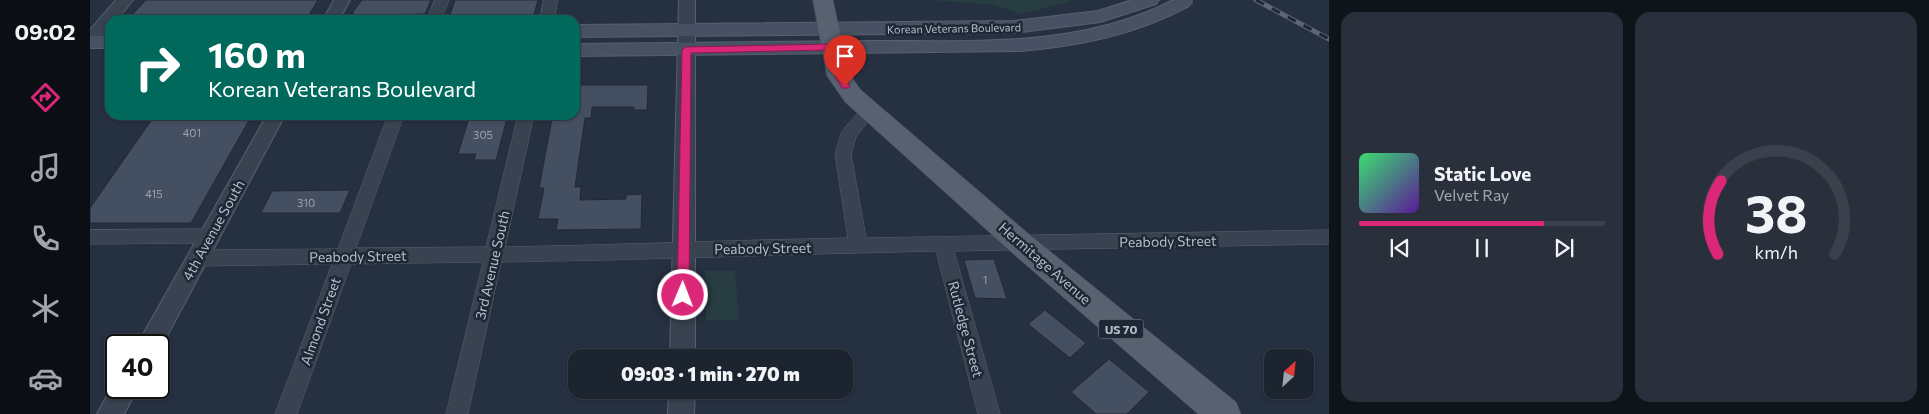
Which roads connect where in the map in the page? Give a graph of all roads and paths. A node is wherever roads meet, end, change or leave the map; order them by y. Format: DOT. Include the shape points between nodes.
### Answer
graph roads {
  1 [pos="126,0"];
  2 [pos="342,0"];
  3 [pos="442,0"];
  4 [pos="551,0"];
  5 [pos="687,0"];
  6 [pos="822,0"];
  7 [pos="1150,0"];
  8 [pos="1182,0"];
  9 [pos="113,15"];
  10 [pos="334,15"];
  11 [pos="436,15"];
  12 [pos="548,15"];
  13 [pos="105,24"];
  14 [pos="580,31"];
  15 [pos="830,38"];
  16 [pos="687,40"];
  17 [pos="90,42"];
  18 [pos="105,42"];
  19 [pos="580,50"];
  20 [pos="105,53"];
  21 [pos="90,54"];
  22 [pos="868,111"];
  23 [pos="273,120"];
  24 [pos="394,120"];
  25 [pos="525,120"];
  26 [pos="209,236"];
  27 [pos="90,237"];
  28 [pos="1329,238"];
  29 [pos="1020,243"];
  30 [pos="943,244"];
  31 [pos="858,246"];
  32 [pos="683,251"];
  33 [pos="495,255"];
  34 [pos="343,256"];
  35 [pos="197,258"];
  36 [pos="155,334"];
  37 [pos="682,349"];
  38 [pos="119,399"];
  39 [pos="682,399"];
  40 [pos="110,414"];
  41 [pos="286,414"];
  42 [pos="457,414"];
  43 [pos="682,414"];
  44 [pos="989,414"];
  45 [pos="1224,414"];
  1 -- 9 [label="street"];
  2 -- 10 [label="street"];
  3 -- 11 [label="street"];
  4 -- 12 [label="street"];
  5 -- 16 [label="street"];
  6 -- 15 [label="main road, US 70"];
  7 -- 15 [label="main road, Korean Veterans Boulevard" via="1100,16 1037,26"];
  8 -- 15 [label="main road, Korean Veterans Boulevard" via="1141,23 1054,42 982,46"];
  13 -- 17 [label="street"];
  14 -- 16 [label="main road, Korean Veterans Boulevard"];
  15 -- 16 [label="main road, Korean Veterans Boulevard"];
  15 -- 22 [label="main road, US 70" via="839,76"];
  16 -- 19 [label="main road, Korean Veterans Boulevard"];
  16 -- 32 [label="street"];
  17 -- 18 [label="main road"];
  20 -- 21 [label="main road"];
  22 -- 29 [label="main road, Hermitage Avenue / US 70"];
  22 -- 31 [label="street" via="848,135 843,154"];
  23 -- 26 [label="street, 4th Avenue South"];
  24 -- 34 [label="street, Almond Street"];
  25 -- 33 [label="street, 3rd Avenue South"];
  26 -- 27 [label="street"];
  26 -- 35 [label="street, 4th Avenue South"];
  28 -- 29 [label="street, Peabody Street"];
  29 -- 30 [label="street, Peabody Street"];
  29 -- 45 [label="main road, Hermitage Avenue / US 70"];
  30 -- 31 [label="street, Peabody Street"];
  30 -- 44 [label="street, Rutledge Street"];
  31 -- 32 [label="street, Peabody Street"];
  32 -- 33 [label="street, Peabody Street"];
  32 -- 37 [label="street"];
  33 -- 34 [label="street, Peabody Street"];
  33 -- 42 [label="street, 3rd Avenue South"];
  34 -- 35 [label="street, Peabody Street"];
  34 -- 41 [label="street, Almond Street"];
  35 -- 36 [label="street, 4th Avenue South"];
  38 -- 40 [label="street"];
  39 -- 43 [label="street"];
}
